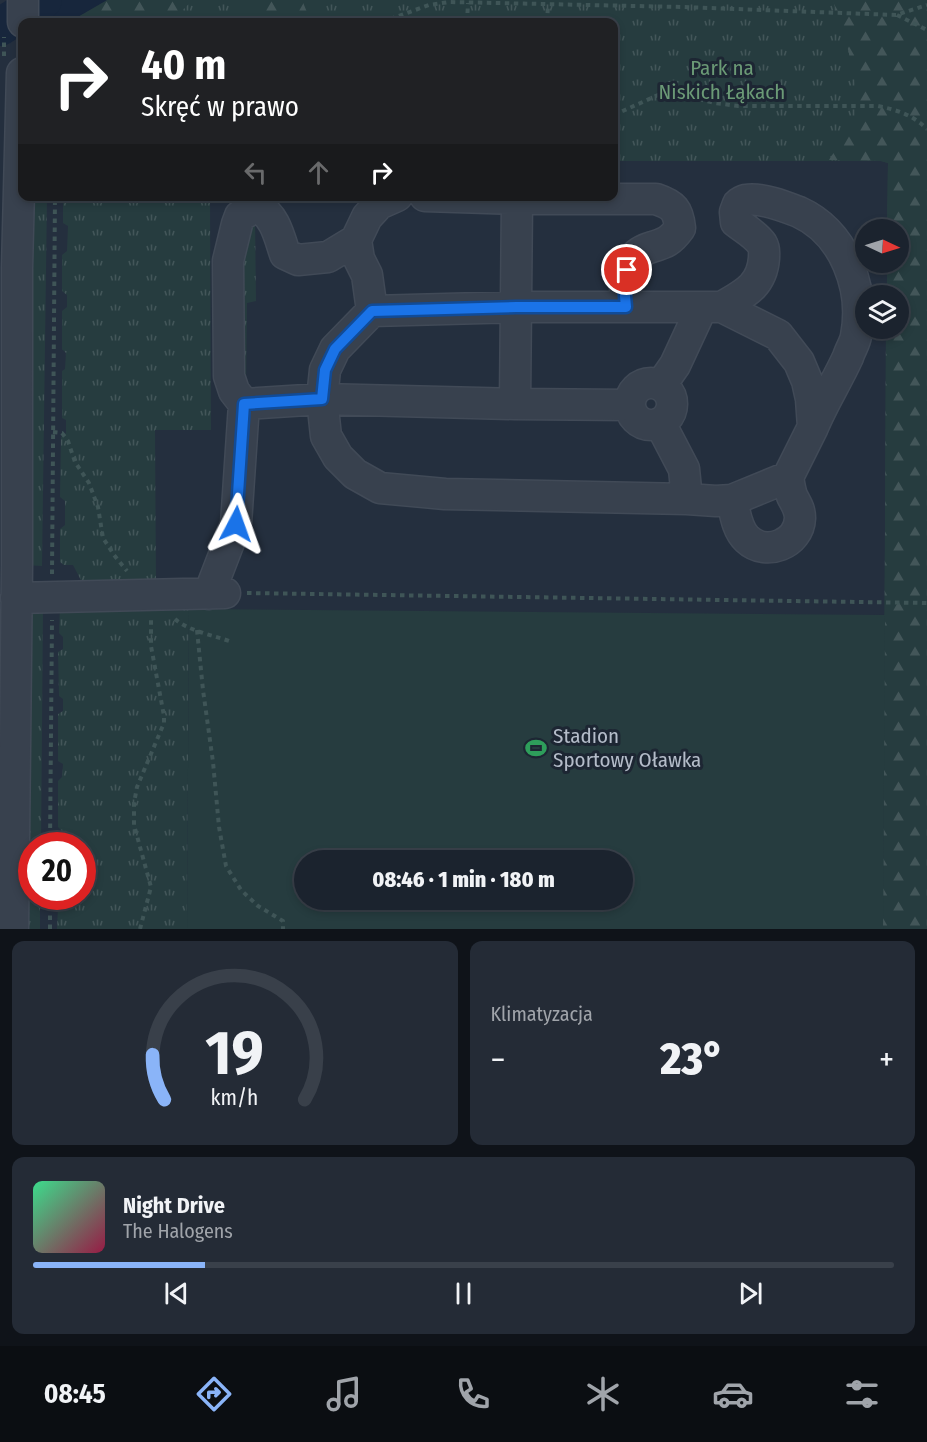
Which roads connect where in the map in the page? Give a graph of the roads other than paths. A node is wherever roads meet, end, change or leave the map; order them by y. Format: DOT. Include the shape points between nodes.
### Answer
graph roads {
  1 [pos="23,0"];
  2 [pos="23,18"];
  3 [pos="618,199"];
  4 [pos="19,201"];
  5 [pos="386,201"];
  6 [pos="517,201"];
  7 [pos="356,240"];
  8 [pos="516,307"];
  9 [pos="626,307"];
  10 [pos="712,307"];
  11 [pos="372,311"];
  12 [pos="661,385"];
  13 [pos="322,399"];
  14 [pos="244,404"];
  15 [pos="515,404"];
  16 [pos="630,405"];
  17 [pos="660,423"];
  18 [pos="813,427"];
  19 [pos="788,477"];
  20 [pos="687,499"];
  21 [pos="732,500"];
  22 [pos="16,598"];
  23 [pos="13,929"];
  1 -- 2 [label="street"];
  3 -- 9 [label="street" via="665,202 678,214 680,228 672,239 634,256 624,285"];
  4 -- 22 [label="street"];
  5 -- 7 [label="street" via="367,217"];
  6 -- 8 [label="street"];
  7 -- 11 [label="street" via="359,259 368,275"];
  7 -- 14 [label="street" via="328,257 298,260 285,254 277,228 265,211 258,207 240,216 228,261 229,376"];
  8 -- 9 [label="street"];
  8 -- 11 [label="street"];
  8 -- 15 [label="street"];
  9 -- 10 [label="street"];
  10 -- 12 [label="street"];
  10 -- 18 [label="street" via="778,334 799,362 807,381"];
  10 -- 18 [label="street" via="750,290 761,276 764,248 757,237 736,222 738,204 746,200 784,206 818,224 836,243 856,287 856,337"];
  11 -- 13 [label="street" via="335,349 325,370"];
  12 -- 16 [label="street" via="642,385"];
  12 -- 17 [label="street" via="672,401 669,414"];
  13 -- 14 [label="street"];
  13 -- 15 [label="street"];
  13 -- 20 [label="street" via="326,436 338,457 355,474 380,488 445,494"];
  14 -- 22 [label="street" via="236,524 217,593"];
  15 -- 16 [label="street"];
  16 -- 17 [label="street" via="642,423"];
  17 -- 20 [label="street" via="684,469"];
  18 -- 19 [label="street"];
  19 -- 21 [label="street"];
  19 -- 21 [label="street" via="800,518 794,537 782,545 762,547 748,541 741,532"];
  20 -- 21 [label="street"];
  22 -- 23 [label="street"];
}
